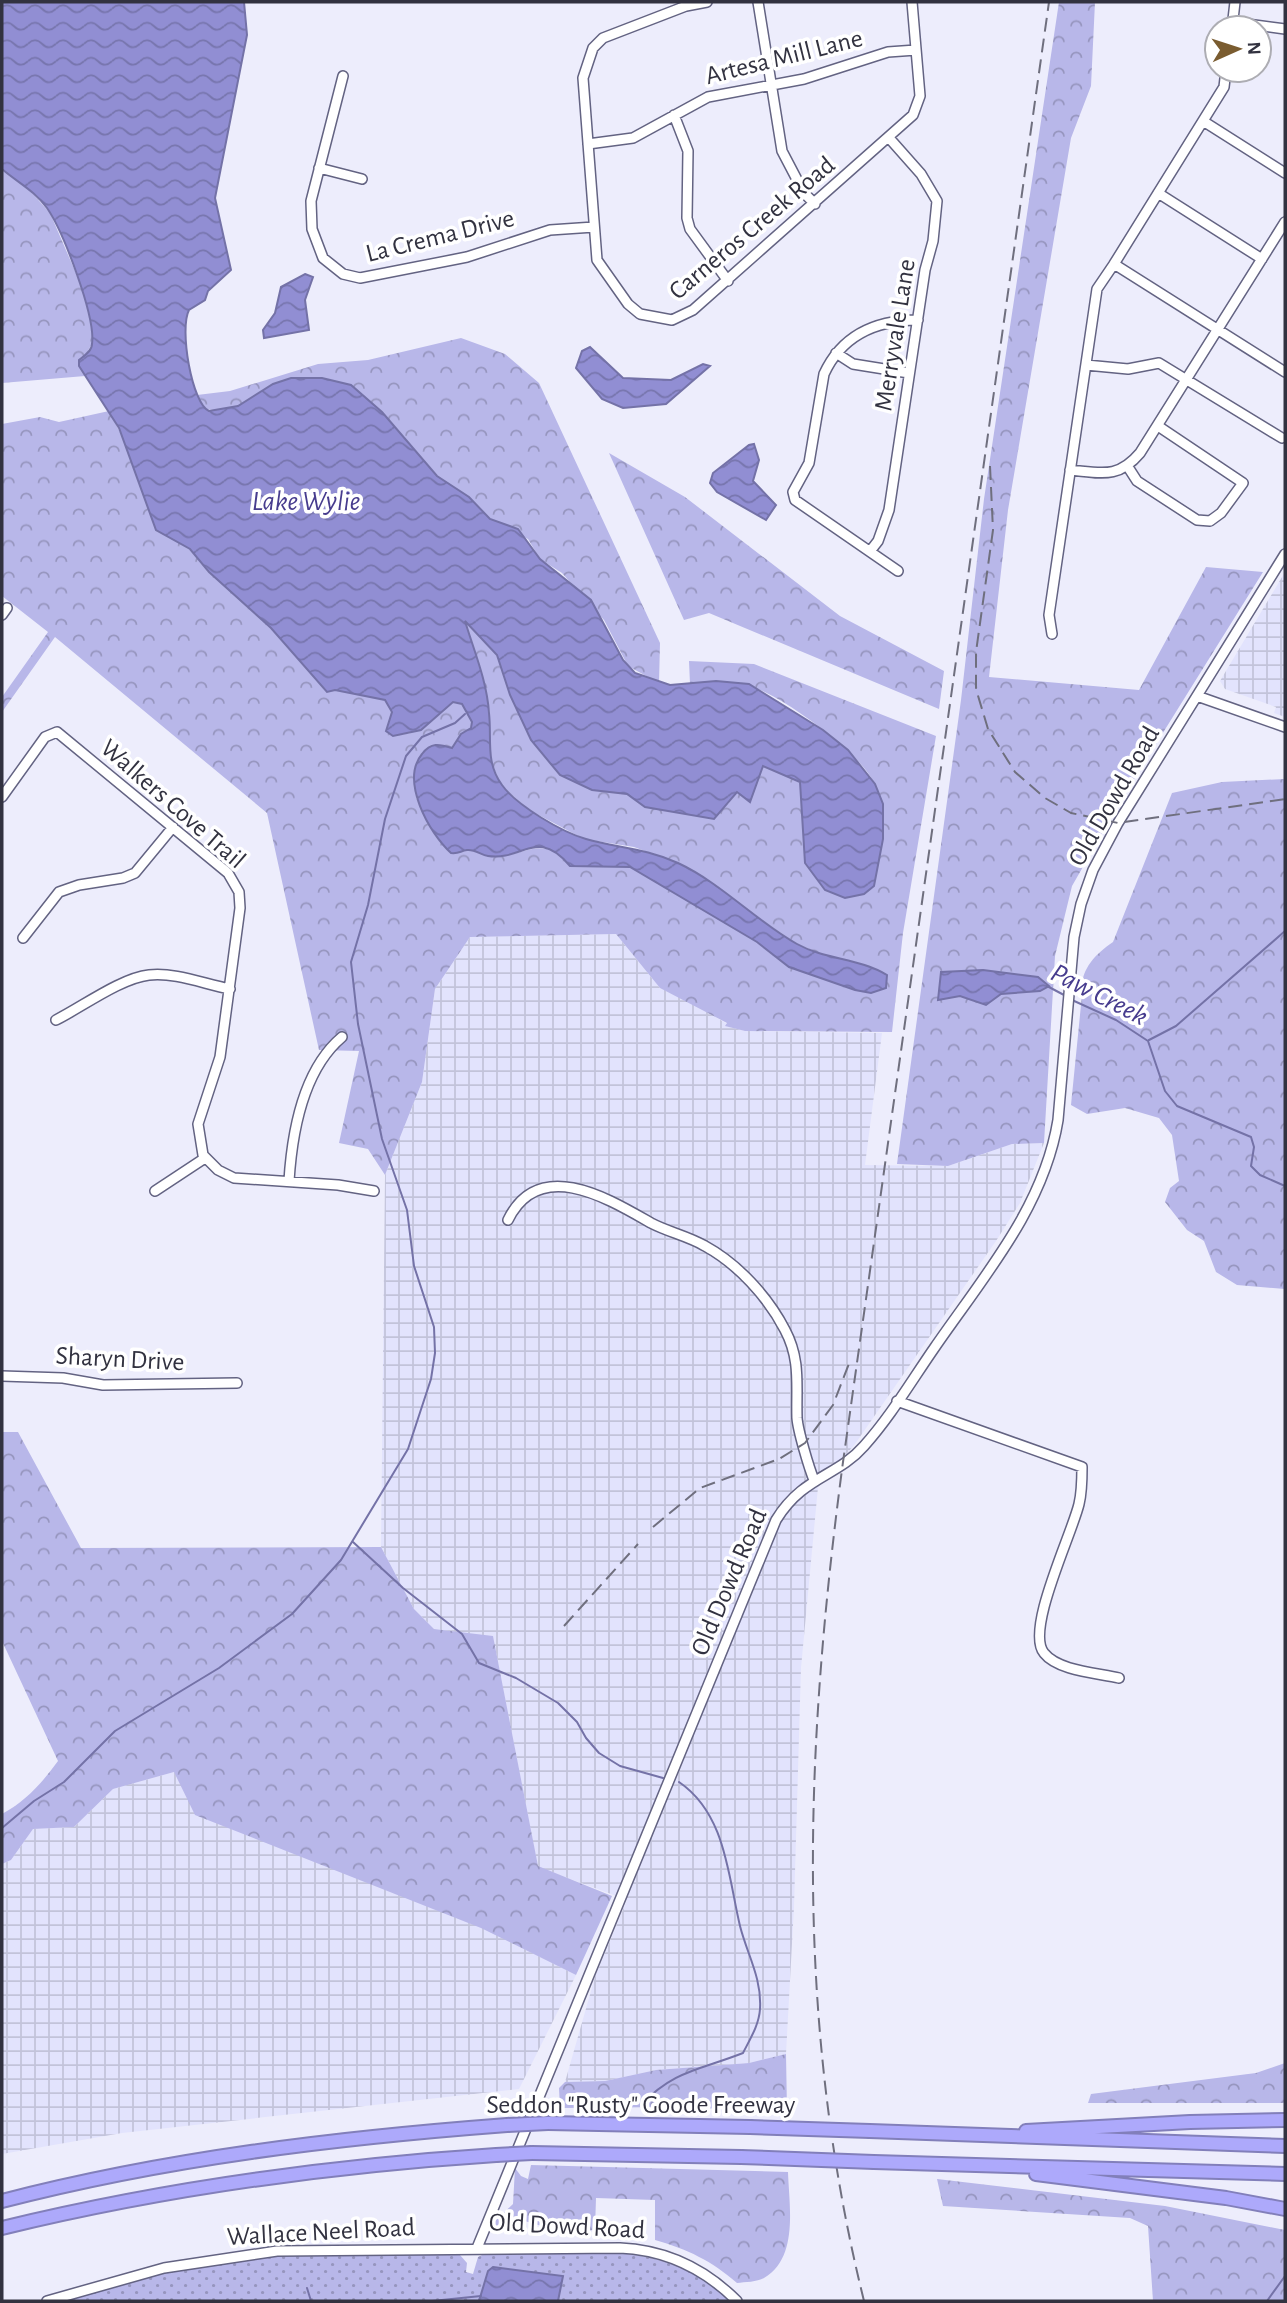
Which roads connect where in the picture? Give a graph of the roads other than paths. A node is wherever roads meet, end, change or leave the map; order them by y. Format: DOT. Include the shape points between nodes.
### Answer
graph roads {
  1 [pos="707,2"];
  2 [pos="758,2"];
  3 [pos="912,2"];
  4 [pos="916,50"];
  5 [pos="343,76"];
  6 [pos="1224,84"];
  7 [pos="773,85"];
  8 [pos="674,115"];
  9 [pos="1203,121"];
  10 [pos="890,139"];
  11 [pos="588,144"];
  12 [pos="319,168"];
  13 [pos="1285,173"];
  14 [pos="362,178"];
  15 [pos="1158,193"];
  16 [pos="816,204"];
  17 [pos="1285,222"];
  18 [pos="594,227"];
  19 [pos="1262,259"];
  20 [pos="1114,264"];
  21 [pos="728,281"];
  22 [pos="918,320"];
  23 [pos="1218,331"];
  24 [pos="836,353"];
  25 [pos="1086,365"];
  26 [pos="1285,372"];
  27 [pos="909,373"];
  28 [pos="1187,379"];
  29 [pos="1158,426"];
  30 [pos="1282,439"];
  31 [pos="1128,467"];
  32 [pos="1070,470"];
  33 [pos="871,550"];
  34 [pos="1285,554"];
  35 [pos="898,571"];
  36 [pos="1052,634"];
  37 [pos="1197,696"];
  38 [pos="1285,727"];
  39 [pos="2,797"];
  40 [pos="173,827"];
  41 [pos="23,937"];
  42 [pos="230,989"];
  43 [pos="56,1020"];
  44 [pos="342,1037"];
  45 [pos="205,1158"];
  46 [pos="289,1181"];
  47 [pos="155,1191"];
  48 [pos="374,1191"];
  49 [pos="508,1220"];
  50 [pos="2,1376"];
  51 [pos="237,1383"];
  52 [pos="897,1401"];
  53 [pos="814,1480"];
  54 [pos="1119,1678"];
  55 [pos="1285,2120"];
  56 [pos="987,2134"];
  57 [pos="1285,2146"];
  58 [pos="974,2165"];
  59 [pos="1285,2174"];
  60 [pos="2,2201"];
  61 [pos="1285,2209"];
  62 [pos="2,2228"];
  63 [pos="477,2248"];
  64 [pos="47,2301"];
  65 [pos="737,2301"];
  1 -- 11 [label="street, Carneros Creek Road" via="603,38 593,48 583,78"];
  2 -- 7 [label="street"];
  3 -- 4 [label="street, Carneros Creek Road"];
  4 -- 7 [label="street, Artesa Mill Lane" via="888,52"];
  4 -- 10 [label="street, Carneros Creek Road" via="919,103"];
  5 -- 12 [label="street, La Crema Drive"];
  6 -- 9 [label="street"];
  7 -- 8 [label="street, Artesa Mill Lane" via="708,97"];
  7 -- 16 [label="street" via="782,151 804,193"];
  8 -- 11 [label="street, Artesa Mill Lane" via="633,138"];
  8 -- 21 [label="street" via="688,151 690,229"];
  9 -- 13 [label="street"];
  9 -- 15 [label="street"];
  10 -- 16 [label="street, Carneros Creek Road"];
  10 -- 22 [label="street, Merryvale Lane" via="921,174 937,201"];
  11 -- 18 [label="street, Carneros Creek Road"];
  12 -- 14 [label="street"];
  12 -- 18 [label="street, La Crema Drive" via="310,211 314,240 329,265 352,277 467,257 550,230"];
  15 -- 19 [label="street"];
  15 -- 20 [label="street"];
  16 -- 21 [label="street, Carneros Creek Road"];
  17 -- 19 [label="street"];
  18 -- 21 [label="street, Carneros Creek Road" via="601,267 628,304 647,318 680,318"];
  19 -- 23 [label="street"];
  20 -- 23 [label="street"];
  20 -- 25 [label="street" via="1097,289"];
  22 -- 24 [label="street" via="878,323"];
  22 -- 27 [label="street, Merryvale Lane"];
  23 -- 26 [label="street"];
  23 -- 28 [label="street"];
  24 -- 27 [label="street" via="853,365"];
  24 -- 33 [label="street" via="824,374 808,463 793,492 795,500"];
  25 -- 28 [label="street" via="1128,369 1160,363"];
  25 -- 32 [label="street"];
  27 -- 33 [label="street, Merryvale Lane" via="885,526"];
  28 -- 29 [label="street"];
  28 -- 30 [label="street"];
  29 -- 31 [label="street"];
  29 -- 31 [label="street" via="1243,483 1221,513 1210,521 1197,520 1137,481"];
  31 -- 32 [label="street" via="1110,474"];
  32 -- 36 [label="street" via="1049,615"];
  33 -- 35 [label="street"];
  34 -- 37 [label="street, Old Dowd Road"];
  37 -- 38 [label="street"];
  37 -- 52 [label="street, Old Dowd Road" via="1093,870 1077,922 1057,1129 1034,1198"];
  39 -- 40 [label="street, Walkers Cove Trail" via="45,737 57,732"];
  40 -- 41 [label="street" via="135,873 59,892"];
  40 -- 42 [label="street, Walkers Cove Trail" via="229,873 239,892"];
  42 -- 43 [label="street" via="168,975 145,975"];
  42 -- 45 [label="street, Walkers Cove Trail" via="220,1057 198,1124"];
  44 -- 46 [label="street" via="328,1049 315,1073 293,1138"];
  45 -- 46 [label="street" via="234,1178"];
  45 -- 47 [label="street"];
  46 -- 48 [label="street"];
  49 -- 53 [label="street" via="519,1202 535,1190 581,1189 617,1202 722,1256 765,1298 795,1353 797,1419"];
  50 -- 51 [label="street, Sharyn Drive" via="103,1385"];
  52 -- 53 [label="street, Old Dowd Road" via="863,1448"];
  52 -- 54 [label="street" via="1082,1467 1078,1507 1039,1642 1054,1660"];
  53 -- 63 [label="street, Old Dowd Road" via="787,1503 771,1530"];
  55 -- 56 [label="highway"];
  56 -- 57 [label="highway, Seddon \"Rusty\" Goode Freeway"];
  56 -- 60 [label="highway, Seddon \"Rusty\" Goode Freeway, bridge" via="507,2125 370,2136 197,2159"];
  58 -- 59 [label="highway, Seddon \"Rusty\" Goode Freeway"];
  58 -- 61 [label="highway"];
  58 -- 62 [label="highway, Seddon \"Rusty\" Goode Freeway, bridge" via="496,2155 242,2179 102,2204"];
  63 -- 64 [label="street, Wallace Neel Road" via="313,2249 236,2255 164,2268"];
  63 -- 65 [label="street, Old Dowd Road" via="649,2251 693,2267"];
}
